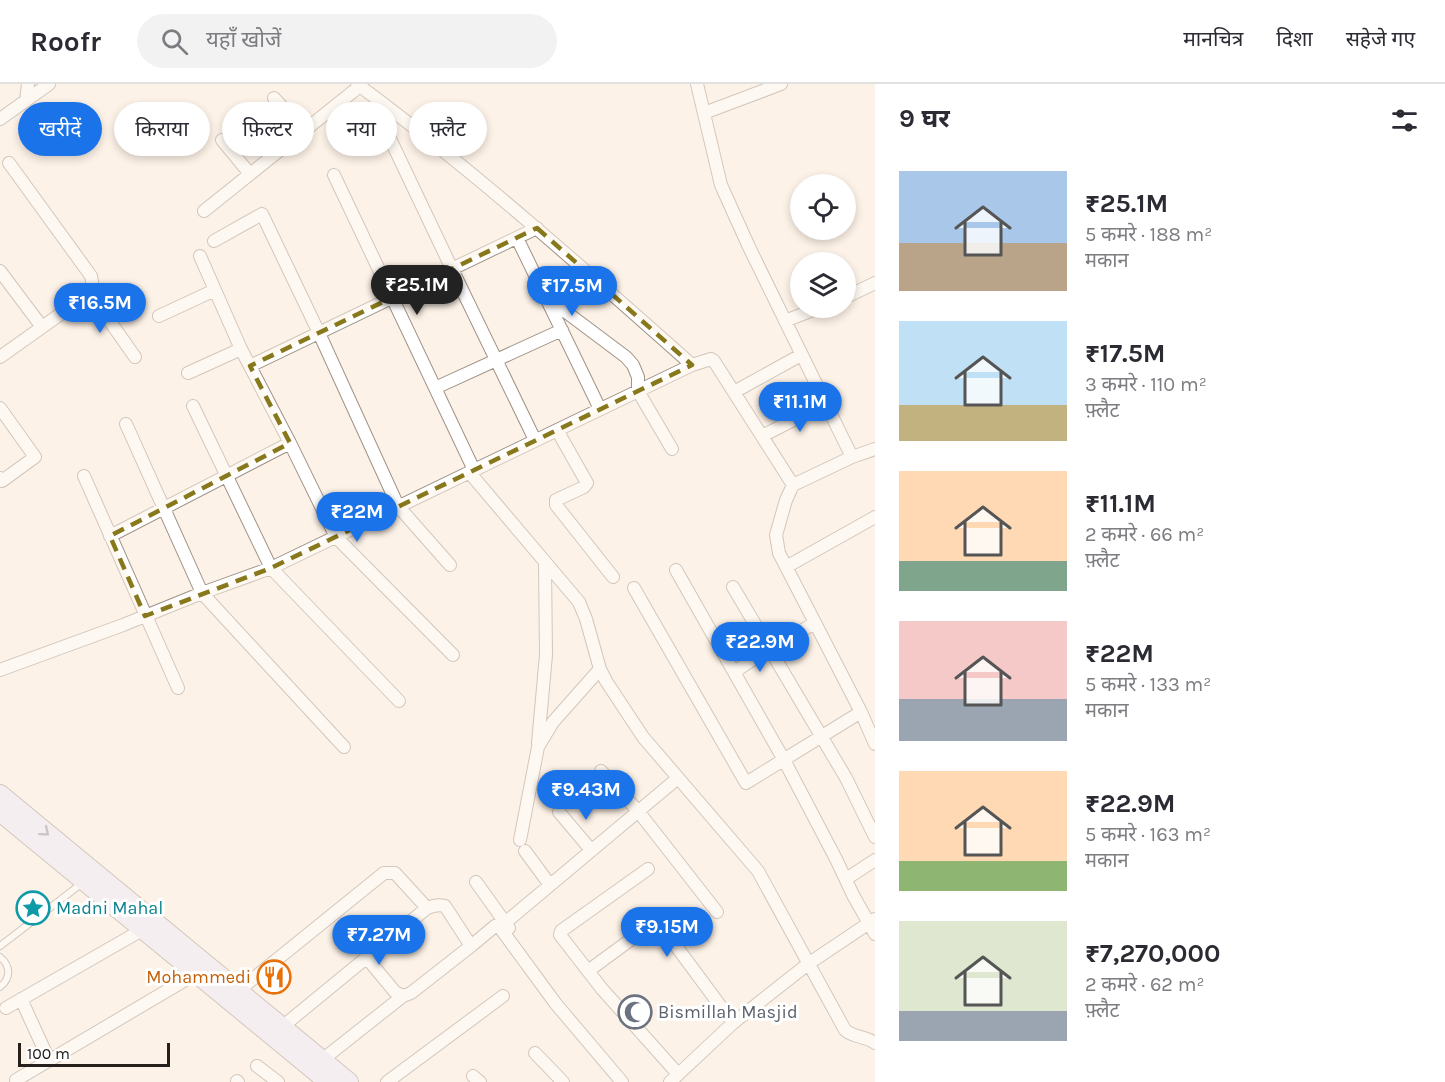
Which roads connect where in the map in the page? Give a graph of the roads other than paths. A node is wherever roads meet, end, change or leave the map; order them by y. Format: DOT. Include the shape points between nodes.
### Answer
graph roads {
  1 [pos="28,84"];
  2 [pos="49,84"];
  3 [pos="697,84"];
  4 [pos="781,84"];
  5 [pos="359,85"];
  6 [pos="274,98"];
  7 [pos="26,101"];
  8 [pos="278,102"];
  9 [pos="704,113"];
  10 [pos="0,119"];
  11 [pos="314,123"];
  12 [pos="397,153"];
  13 [pos="235,156"];
  14 [pos="273,156"];
  15 [pos="9,163"];
  16 [pos="250,174"];
  17 [pos="334,175"];
  18 [pos="204,211"];
  19 [pos="537,228"];
  20 [pos="517,238"];
  21 [pos="214,241"];
  22 [pos="200,256"];
  23 [pos="452,269"];
  24 [pos="0,271"];
  25 [pos="875,283"];
  26 [pos="215,290"];
  27 [pos="856,292"];
  28 [pos="90,293"];
  29 [pos="546,297"];
  30 [pos="392,298"];
  31 [pos="159,316"];
  32 [pos="793,318"];
  33 [pos="785,321"];
  34 [pos="42,327"];
  35 [pos="561,330"];
  36 [pos="319,333"];
  37 [pos="241,349"];
  38 [pos="801,355"];
  39 [pos="0,357"];
  40 [pos="135,357"];
  41 [pos="496,360"];
  42 [pos="692,365"];
  43 [pos="250,366"];
  44 [pos="188,373"];
  45 [pos="435,388"];
  46 [pos="638,391"];
  47 [pos="734,392"];
  48 [pos="825,404"];
  49 [pos="193,406"];
  50 [pos="0,408"];
  51 [pos="600,409"];
  52 [pos="126,424"];
  53 [pos="557,430"];
  54 [pos="762,436"];
  55 [pos="535,440"];
  56 [pos="290,443"];
  57 [pos="672,449"];
  58 [pos="875,449"];
  59 [pos="852,457"];
  60 [pos="471,471"];
  61 [pos="84,476"];
  62 [pos="227,476"];
  63 [pos="0,478"];
  64 [pos="793,485"];
  65 [pos="398,506"];
  66 [pos="164,509"];
  67 [pos="875,517"];
  68 [pos="110,536"];
  69 [pos="336,537"];
  70 [pos="545,564"];
  71 [pos="450,565"];
  72 [pos="786,567"];
  73 [pos="271,568"];
  74 [pos="676,570"];
  75 [pos="613,577"];
  76 [pos="733,587"];
  77 [pos="634,588"];
  78 [pos="202,593"];
  79 [pos="145,616"];
  80 [pos="815,623"];
  81 [pos="769,649"];
  82 [pos="453,655"];
  83 [pos="600,669"];
  84 [pos="0,670"];
  85 [pos="734,672"];
  86 [pos="178,688"];
  87 [pos="399,701"];
  88 [pos="861,712"];
  89 [pos="871,724"];
  90 [pos="821,736"];
  91 [pos="875,744"];
  92 [pos="344,747"];
  93 [pos="538,747"];
  94 [pos="784,760"];
  95 [pos="601,771"];
  96 [pos="672,783"];
  97 [pos="0,794"];
  98 [pos="638,811"];
  99 [pos="0,812"];
  100 [pos="559,812"];
  101 [pos="875,837"];
  102 [pos="591,850"];
  103 [pos="875,860"];
  104 [pos="648,869"];
  105 [pos="846,879"];
  106 [pos="84,881"];
  107 [pos="476,882"];
  108 [pos="550,885"];
  109 [pos="427,908"];
  110 [pos="717,912"];
  111 [pos="502,925"];
  112 [pos="873,926"];
  113 [pos="142,930"];
  114 [pos="515,936"];
  115 [pos="0,946"];
  116 [pos="471,946"];
  117 [pos="0,957"];
  118 [pos="366,957"];
  119 [pos="808,964"];
  120 [pos="588,971"];
  121 [pos="197,973"];
  122 [pos="0,987"];
  123 [pos="238,991"];
  124 [pos="403,996"];
  125 [pos="503,996"];
  126 [pos="21,999"];
  127 [pos="6,1008"];
  128 [pos="733,1023"];
  129 [pos="282,1027"];
  130 [pos="875,1043"];
  131 [pos="535,1053"];
  132 [pos="49,1060"];
  133 [pos="322,1060"];
  134 [pos="257,1066"];
  135 [pos="674,1078"];
  136 [pos="16,1080"];
  137 [pos="278,1082"];
  138 [pos="328,1082"];
  139 [pos="349,1082"];
  140 [pos="387,1082"];
  141 [pos="563,1082"];
  142 [pos="622,1082"];
  1 -- 7 [label="street"];
  2 -- 7 [label="street"];
  3 -- 9 [label="street"];
  4 -- 9 [label="street"];
  5 -- 11 [label="street"];
  5 -- 19 [label="street"];
  6 -- 8 [label="street"];
  7 -- 10 [label="street"];
  9 -- 33 [label="street" via="721,185"];
  12 -- 23 [label="street"];
  13 -- 16 [label="street"];
  14 -- 16 [label="street"];
  15 -- 28 [label="street" via="92,276"];
  16 -- 18 [label="street"];
  17 -- 30 [label="street"];
  19 -- 20 [label="street"];
  19 -- 42 [label="street"];
  20 -- 23 [label="street"];
  20 -- 29 [label="street"];
  21 -- 36 [label="street" via="262,214"];
  22 -- 26 [label="street"];
  23 -- 30 [label="street"];
  23 -- 41 [label="street"];
  24 -- 34 [label="street"];
  25 -- 27 [label="street"];
  26 -- 31 [label="street"];
  26 -- 37 [label="street"];
  28 -- 34 [label="street"];
  28 -- 40 [label="street"];
  29 -- 35 [label="street"];
  29 -- 46 [label="street" via="626,357 638,377"];
  30 -- 36 [label="street"];
  30 -- 45 [label="street"];
  32 -- 33 [label="street"];
  33 -- 38 [label="street"];
  34 -- 39 [label="street"];
  35 -- 41 [label="street"];
  35 -- 51 [label="street"];
  36 -- 43 [label="street"];
  36 -- 65 [label="street"];
  37 -- 43 [label="street"];
  37 -- 44 [label="street"];
  38 -- 47 [label="street"];
  38 -- 48 [label="street"];
  41 -- 45 [label="street"];
  41 -- 55 [label="street"];
  42 -- 46 [label="street"];
  42 -- 47 [label="street" via="714,361"];
  43 -- 56 [label="street"];
  45 -- 60 [label="street"];
  46 -- 51 [label="street"];
  46 -- 57 [label="street"];
  47 -- 54 [label="street"];
  48 -- 54 [label="street"];
  48 -- 59 [label="street"];
  49 -- 62 [label="street"];
  50 -- 63 [label="street" via="35,457 2,481"];
  51 -- 53 [label="street"];
  52 -- 66 [label="street"];
  53 -- 55 [label="street"];
  53 -- 75 [label="street" via="586,483 556,500 556,505"];
  54 -- 64 [label="street"];
  55 -- 60 [label="street"];
  56 -- 62 [label="street"];
  56 -- 69 [label="street"];
  58 -- 59 [label="street"];
  59 -- 64 [label="street"];
  60 -- 65 [label="street"];
  60 -- 70 [label="street"];
  61 -- 68 [label="street"];
  62 -- 66 [label="street"];
  62 -- 73 [label="street"];
  64 -- 72 [label="street" via="776,535"];
  65 -- 69 [label="street"];
  65 -- 71 [label="street"];
  66 -- 68 [label="street"];
  66 -- 78 [label="street"];
  67 -- 72 [label="street"];
  68 -- 79 [label="street"];
  69 -- 73 [label="street"];
  69 -- 82 [label="street"];
  70 -- 83 [label="street" via="579,602"];
  70 -- 93 [label="street" via="546,655"];
  72 -- 80 [label="street"];
  73 -- 78 [label="street"];
  73 -- 87 [label="street"];
  74 -- 85 [label="street"];
  76 -- 81 [label="street"];
  77 -- 94 [label="street" via="746,783"];
  78 -- 79 [label="street"];
  78 -- 92 [label="street"];
  79 -- 84 [label="street"];
  79 -- 86 [label="street"];
  80 -- 81 [label="street"];
  80 -- 88 [label="street"];
  81 -- 85 [label="street"];
  81 -- 90 [label="street"];
  83 -- 93 [label="street" via="553,722"];
  83 -- 119 [label="street" via="643,737 758,871"];
  85 -- 94 [label="street"];
  88 -- 89 [label="street"];
  88 -- 90 [label="street"];
  89 -- 91 [label="street"];
  90 -- 94 [label="street"];
  90 -- 101 [label="street"];
  93 -- 108 [label="street" via="522,846"];
  94 -- 105 [label="street"];
  95 -- 98 [label="street"];
  96 -- 98 [label="street"];
  97 -- 123 [label="street, one-way"];
  98 -- 102 [label="street"];
  98 -- 110 [label="street"];
  99 -- 106 [label="street"];
  100 -- 102 [label="street"];
  102 -- 108 [label="street"];
  103 -- 105 [label="street"];
  104 -- 120 [label="street" via="561,931 560,935"];
  105 -- 112 [label="street"];
  106 -- 113 [label="street"];
  106 -- 115 [label="lane"];
  107 -- 111 [label="street"];
  108 -- 111 [label="street"];
  109 -- 116 [label="street" via="445,906"];
  109 -- 118 [label="street"];
  109 -- 123 [label="street" via="395,873 384,873"];
  111 -- 114 [label="street"];
  111 -- 116 [label="street" via="495,926"];
  111 -- 142 [label="street" via="556,1004"];
  112 -- 119 [label="street"];
  113 -- 121 [label="street"];
  113 -- 126 [label="street"];
  116 -- 124 [label="street"];
  117 -- 122 [label="lane" via="9,971"];
  118 -- 124 [label="street" via="395,992"];
  118 -- 129 [label="street"];
  119 -- 128 [label="street"];
  119 -- 130 [label="street" via="845,1030"];
  120 -- 128 [label="street" via="652,924 659,923"];
  120 -- 135 [label="street"];
  121 -- 132 [label="street"];
  121 -- 138 [label="street"];
  123 -- 129 [label="street"];
  124 -- 133 [label="street"];
  125 -- 140 [label="street"];
  126 -- 127 [label="street"];
  126 -- 132 [label="street"];
  128 -- 135 [label="street"];
  129 -- 133 [label="street"];
  131 -- 141 [label="street"];
  132 -- 136 [label="street"];
  133 -- 139 [label="street"];
  134 -- 137 [label="street"];
}
